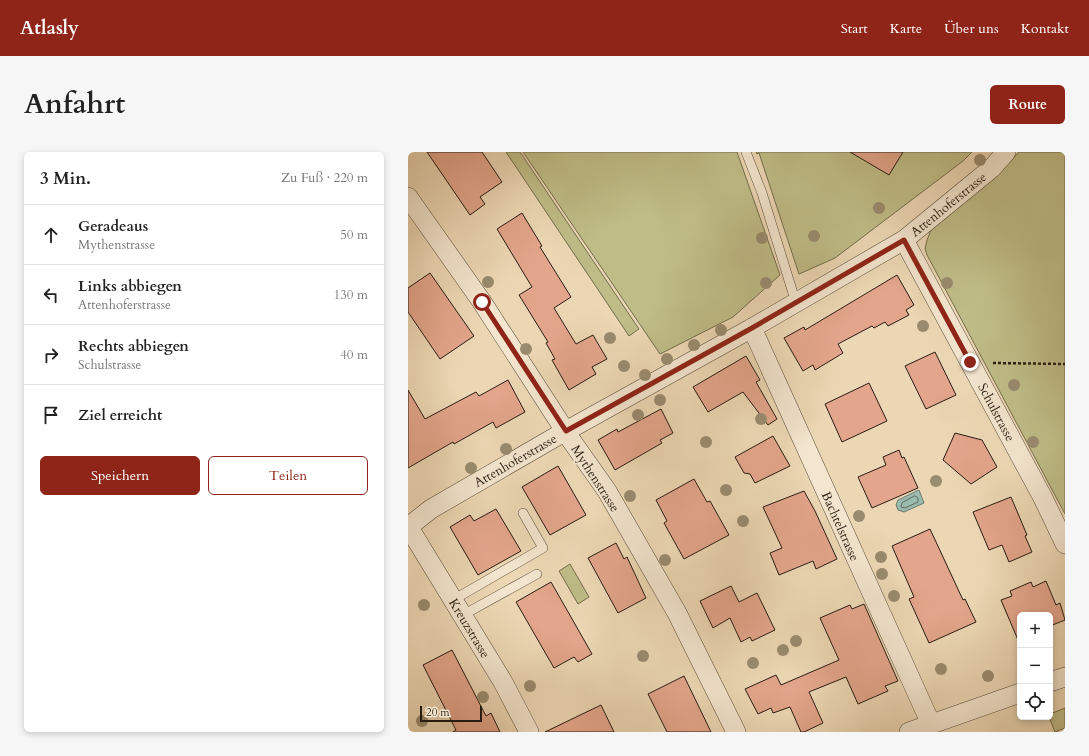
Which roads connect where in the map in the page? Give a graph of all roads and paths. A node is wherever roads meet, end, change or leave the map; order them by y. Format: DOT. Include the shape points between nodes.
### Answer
graph roads {
  1 [pos="746,152"];
  2 [pos="1006,152"];
  3 [pos="408,197"];
  4 [pos="904,240"];
  5 [pos="796,303"];
  6 [pos="752,328"];
  7 [pos="970,362"];
  8 [pos="1065,364"];
  9 [pos="566,431"];
  10 [pos="523,513"];
  11 [pos="408,527"];
  12 [pos="1065,544"];
  13 [pos="537,574"];
  14 [pos="458,608"];
  15 [pos="1065,677"];
  16 [pos="1053,681"];
  17 [pos="1017,694"];
  18 [pos="931,724"];
  19 [pos="529,732"];
  20 [pos="736,732"];
  21 [pos="909,732"];
  1 -- 5 [label="lane" via="762,193"];
  2 -- 4 [label="street, Attenhoferstrasse" via="992,168"];
  3 -- 9 [label="street, Mythenstrasse" via="482,302"];
  4 -- 5 [label="street, Attenhoferstrasse"];
  4 -- 7 [label="street, Schulstrasse"];
  5 -- 6 [label="street, Attenhoferstrasse"];
  6 -- 9 [label="street, Attenhoferstrasse"];
  6 -- 18 [label="street, Bachtelstrasse"];
  7 -- 8 [label="path"];
  7 -- 12 [label="street, Schulstrasse"];
  9 -- 11 [label="street, Attenhoferstrasse" via="431,509"];
  9 -- 20 [label="street, Mythenstrasse" via="607,491 677,613"];
  10 -- 14 [label="lane" via="543,548"];
  11 -- 14 [label="street, Kreuzstrasse"];
  13 -- 14 [label="lane"];
  14 -- 19 [label="street, Kreuzstrasse" via="503,682"];
  15 -- 16 [label="street"];
  17 -- 18 [label="street"];
  18 -- 21 [label="street"];
}
